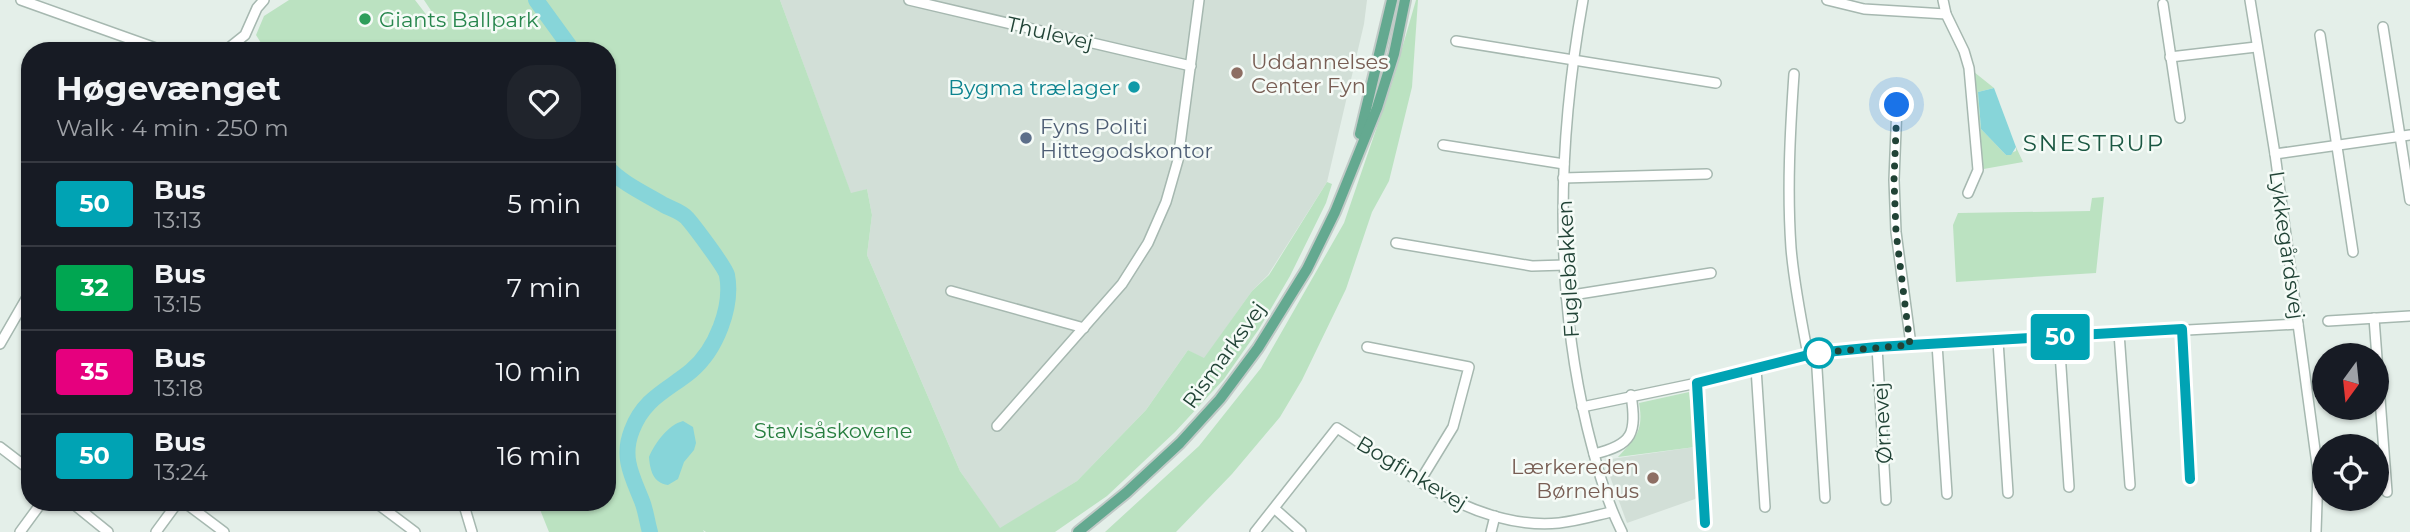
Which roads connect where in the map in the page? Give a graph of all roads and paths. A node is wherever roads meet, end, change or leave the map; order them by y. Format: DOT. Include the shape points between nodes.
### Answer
graph roads {
  1 [pos="21,0"];
  2 [pos="264,0"];
  3 [pos="909,0"];
  4 [pos="1199,0"];
  5 [pos="1392,0"];
  6 [pos="1405,0"];
  7 [pos="1583,0"];
  8 [pos="1827,0"];
  9 [pos="1942,0"];
  10 [pos="2250,0"];
  11 [pos="2163,4"];
  12 [pos="1946,15"];
  13 [pos="2383,27"];
  14 [pos="2320,35"];
  15 [pos="135,40"];
  16 [pos="1456,41"];
  17 [pos="140,42"];
  18 [pos="236,42"];
  19 [pos="2256,47"];
  20 [pos="2170,57"];
  21 [pos="1573,58"];
  22 [pos="1191,66"];
  23 [pos="1794,74"];
  24 [pos="1716,83"];
  25 [pos="1897,105"];
  26 [pos="2180,118"];
  27 [pos="2405,136"];
  28 [pos="1443,145"];
  29 [pos="2337,145"];
  30 [pos="2275,154"];
  31 [pos="1353,163"];
  32 [pos="1564,164"];
  33 [pos="1707,174"];
  34 [pos="1563,178"];
  35 [pos="1968,193"];
  36 [pos="2410,200"];
  37 [pos="1396,243"];
  38 [pos="2353,252"];
  39 [pos="1565,265"];
  40 [pos="1711,273"];
  41 [pos="951,292"];
  42 [pos="1566,296"];
  43 [pos="21,308"];
  44 [pos="2410,316"];
  45 [pos="2374,318"];
  46 [pos="2328,320"];
  47 [pos="2298,324"];
  48 [pos="1084,328"];
  49 [pos="2182,329"];
  50 [pos="2119,333"];
  51 [pos="2059,337"];
  52 [pos="1998,341"];
  53 [pos="0,344"];
  54 [pos="1937,344"];
  55 [pos="1910,345"];
  56 [pos="1367,346"];
  57 [pos="1877,347"];
  58 [pos="1812,354"];
  59 [pos="1756,368"];
  60 [pos="1697,383"];
  61 [pos="1631,395"];
  62 [pos="1582,407"];
  63 [pos="997,426"];
  64 [pos="2383,434"];
  65 [pos="0,447"];
  66 [pos="1594,454"];
  67 [pos="21,463"];
  68 [pos="2190,479"];
  69 [pos="1420,481"];
  70 [pos="2130,485"];
  71 [pos="2069,486"];
  72 [pos="1947,494"];
  73 [pos="2008,494"];
  74 [pos="1825,498"];
  75 [pos="1886,500"];
  76 [pos="1765,507"];
  77 [pos="1275,509"];
  78 [pos="35,511"];
  79 [pos="82,511"];
  80 [pos="171,511"];
  81 [pos="196,511"];
  82 [pos="387,511"];
  83 [pos="466,511"];
  84 [pos="1611,512"];
  85 [pos="1495,516"];
  86 [pos="1705,523"];
  87 [pos="20,532"];
  88 [pos="108,532"];
  89 [pos="156,532"];
  90 [pos="224,532"];
  91 [pos="415,532"];
  92 [pos="472,532"];
  93 [pos="1078,532"];
  94 [pos="1255,532"];
  95 [pos="1301,532"];
  96 [pos="1491,532"];
  97 [pos="1622,532"];
  98 [pos="2316,532"];
  1 -- 15 [label="street"];
  2 -- 18 [label="street"];
  3 -- 22 [label="street, Thulevej"];
  4 -- 22 [label="street"];
  5 -- 31 [label="main road, Rismarksvej"];
  6 -- 31 [label="main road, Rismarksvej" via="1386,81"];
  7 -- 21 [label="street, Fuglebakken"];
  8 -- 12 [label="street" via="1864,9"];
  9 -- 12 [label="street"];
  10 -- 19 [label="street, Lykkegårdsvej"];
  11 -- 20 [label="street"];
  12 -- 35 [label="street" via="1969,68 1978,170"];
  13 -- 27 [label="street"];
  14 -- 29 [label="street"];
  15 -- 17 [label="street"];
  16 -- 21 [label="street"];
  19 -- 20 [label="street"];
  19 -- 30 [label="street, Lykkegårdsvej"];
  20 -- 26 [label="street"];
  21 -- 24 [label="street"];
  21 -- 32 [label="street, Fuglebakken"];
  22 -- 48 [label="street" via="1178,160 1166,202 1148,243 1122,284"];
  23 -- 58 [label="street" via="1790,212 1797,300"];
  25 -- 55 [label="street" via="1896,232"];
  27 -- 29 [label="street"];
  27 -- 36 [label="street"];
  28 -- 32 [label="street"];
  29 -- 30 [label="street"];
  29 -- 38 [label="street"];
  30 -- 47 [label="street, Lykkegårdsvej"];
  31 -- 93 [label="main road, Rismarksvej" via="1307,269 1220,399 1180,443"];
  32 -- 34 [label="street, Fuglebakken"];
  33 -- 34 [label="street"];
  34 -- 39 [label="street, Fuglebakken"];
  37 -- 39 [label="street" via="1532,266"];
  39 -- 42 [label="street, Fuglebakken"];
  40 -- 42 [label="street"];
  41 -- 48 [label="street"];
  42 -- 62 [label="street, Fuglebakken"];
  43 -- 53 [label="street"];
  44 -- 45 [label="street"];
  45 -- 46 [label="street"];
  45 -- 64 [label="street"];
  47 -- 49 [label="street"];
  47 -- 98 [label="street, Lykkegårdsvej" via="2318,472"];
  48 -- 63 [label="street"];
  49 -- 50 [label="street"];
  49 -- 68 [label="street"];
  50 -- 51 [label="street"];
  50 -- 70 [label="street"];
  51 -- 52 [label="street"];
  51 -- 71 [label="street"];
  52 -- 54 [label="street"];
  52 -- 73 [label="street"];
  54 -- 55 [label="street"];
  54 -- 72 [label="street"];
  55 -- 57 [label="street"];
  56 -- 69 [label="street" via="1469,367 1453,427"];
  57 -- 58 [label="street"];
  57 -- 75 [label="street, Ørnevej"];
  58 -- 59 [label="street"];
  58 -- 74 [label="street"];
  59 -- 60 [label="street"];
  59 -- 76 [label="street"];
  60 -- 61 [label="street"];
  60 -- 86 [label="street"];
  61 -- 62 [label="street"];
  61 -- 66 [label="street" via="1635,422 1628,437 1615,450"];
  62 -- 66 [label="street, Fuglebakken"];
  65 -- 67 [label="street"];
  66 -- 84 [label="street, Fuglebakken"];
  69 -- 77 [label="street, Bogfinkevej" via="1337,428"];
  69 -- 85 [label="street, Bogfinkevej" via="1469,508"];
  77 -- 94 [label="street"];
  77 -- 95 [label="street"];
  78 -- 87 [label="street"];
  79 -- 88 [label="street"];
  80 -- 89 [label="street"];
  81 -- 90 [label="street"];
  82 -- 91 [label="street"];
  83 -- 92 [label="street"];
  84 -- 85 [label="street, Bogfinkevej" via="1557,523"];
  84 -- 97 [label="street, Fuglebakken"];
  85 -- 96 [label="street"];
}
